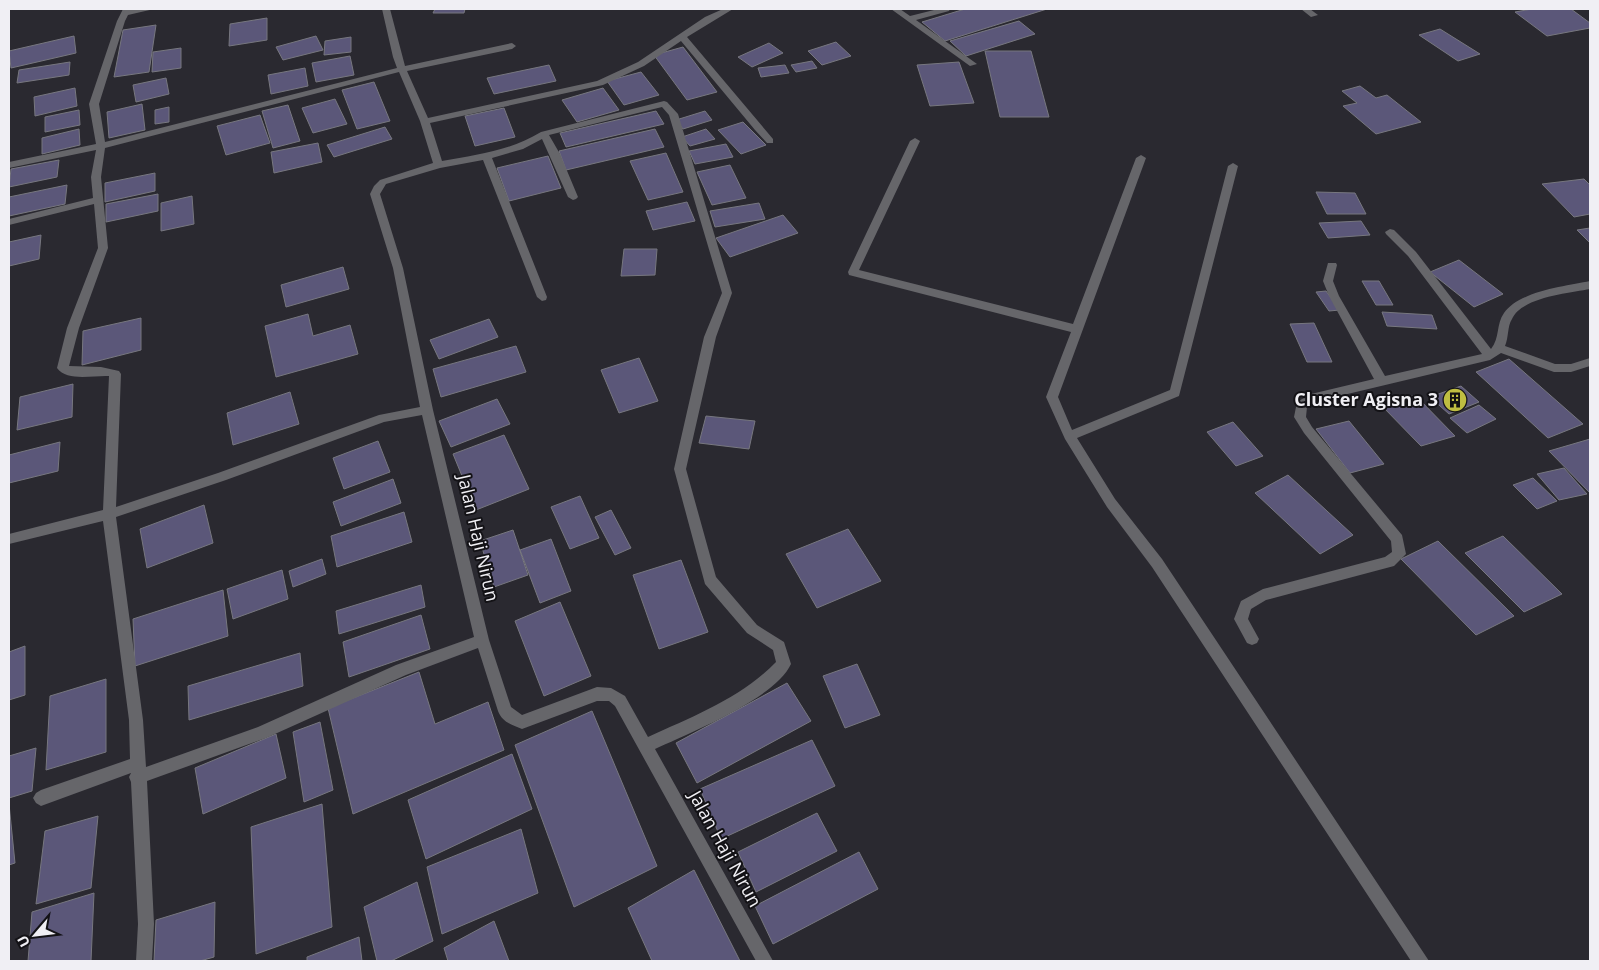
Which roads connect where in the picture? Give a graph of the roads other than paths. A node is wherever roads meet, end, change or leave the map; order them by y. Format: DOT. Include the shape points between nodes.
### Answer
graph roads {
  1 [pos="150,9"];
  2 [pos="386,9"];
  3 [pos="729,9"];
  4 [pos="895,9"];
  5 [pos="946,9"];
  6 [pos="1305,9"];
  7 [pos="126,11"];
  8 [pos="1314,15"];
  9 [pos="909,19"];
  10 [pos="682,37"];
  11 [pos="512,46"];
  12 [pos="972,64"];
  13 [pos="402,69"];
  14 [pos="425,121"];
  15 [pos="544,134"];
  16 [pos="915,140"];
  17 [pos="770,141"];
  18 [pos="101,146"];
  19 [pos="486,156"];
  20 [pos="1141,158"];
  21 [pos="9,165"];
  22 [pos="438,165"];
  23 [pos="1233,166"];
  24 [pos="573,197"];
  25 [pos="98,200"];
  26 [pos="9,222"];
  27 [pos="1390,232"];
  28 [pos="1332,264"];
  29 [pos="1590,285"];
  30 [pos="542,297"];
  31 [pos="1076,329"];
  32 [pos="1500,348"];
  33 [pos="1490,356"];
  34 [pos="1590,362"];
  35 [pos="1382,382"];
  36 [pos="428,410"];
  37 [pos="1070,436"];
  38 [pos="109,514"];
  39 [pos="9,539"];
  40 [pos="1252,639"];
  41 [pos="482,640"];
  42 [pos="645,746"];
  43 [pos="137,771"];
  44 [pos="41,798"];
  45 [pos="144,961"];
  46 [pos="765,961"];
  47 [pos="1422,961"];
  1 -- 7 [label="street"];
  2 -- 13 [label="street"];
  3 -- 10 [label="street"];
  4 -- 9 [label="street"];
  5 -- 9 [label="street"];
  6 -- 8 [label="street"];
  7 -- 18 [label="street" via="94,104"];
  9 -- 12 [label="street"];
  10 -- 14 [label="street" via="641,64 600,83"];
  10 -- 17 [label="street"];
  11 -- 13 [label="street"];
  13 -- 14 [label="street"];
  13 -- 18 [label="street"];
  14 -- 22 [label="street"];
  15 -- 19 [label="street" via="529,143"];
  15 -- 24 [label="street"];
  15 -- 42 [label="street" via="664,104 673,114 727,293 710,337 680,469 710,580 752,629 779,646 784,664 772,678 743,699"];
  16 -- 31 [label="street" via="853,272"];
  18 -- 21 [label="street"];
  18 -- 25 [label="street" via="96,177"];
  19 -- 22 [label="street"];
  19 -- 30 [label="street"];
  20 -- 31 [label="street"];
  22 -- 36 [label="street, Jalan Haji Nirun" via="383,182 375,194 398,268"];
  23 -- 37 [label="street" via="1175,393"];
  25 -- 26 [label="street"];
  25 -- 38 [label="street" via="103,248 72,328 63,368 74,373 105,370 115,374"];
  27 -- 33 [label="street" via="1412,254"];
  28 -- 35 [label="street" via="1328,281 1334,296"];
  29 -- 32 [label="street" via="1536,297 1515,308 1507,316"];
  31 -- 37 [label="street" via="1052,397"];
  32 -- 33 [label="street"];
  32 -- 34 [label="street" via="1554,368 1571,368"];
  33 -- 35 [label="street"];
  35 -- 40 [label="street" via="1311,398 1301,405 1300,417 1396,539 1399,554 1389,562 1263,595 1246,605 1242,619"];
  36 -- 38 [label="street" via="383,418 222,478"];
  36 -- 41 [label="street, Jalan Haji Nirun"];
  37 -- 47 [label="street" via="1111,503 1157,564"];
  38 -- 39 [label="street"];
  38 -- 43 [label="street" via="136,720"];
  41 -- 42 [label="street, Jalan Haji Nirun" via="505,710 514,719 522,722 598,694 611,695 620,701"];
  41 -- 43 [label="street" via="401,670 261,733"];
  42 -- 46 [label="street, Jalan Haji Nirun"];
  43 -- 44 [label="street"];
  43 -- 45 [label="street" via="146,924"];
}
